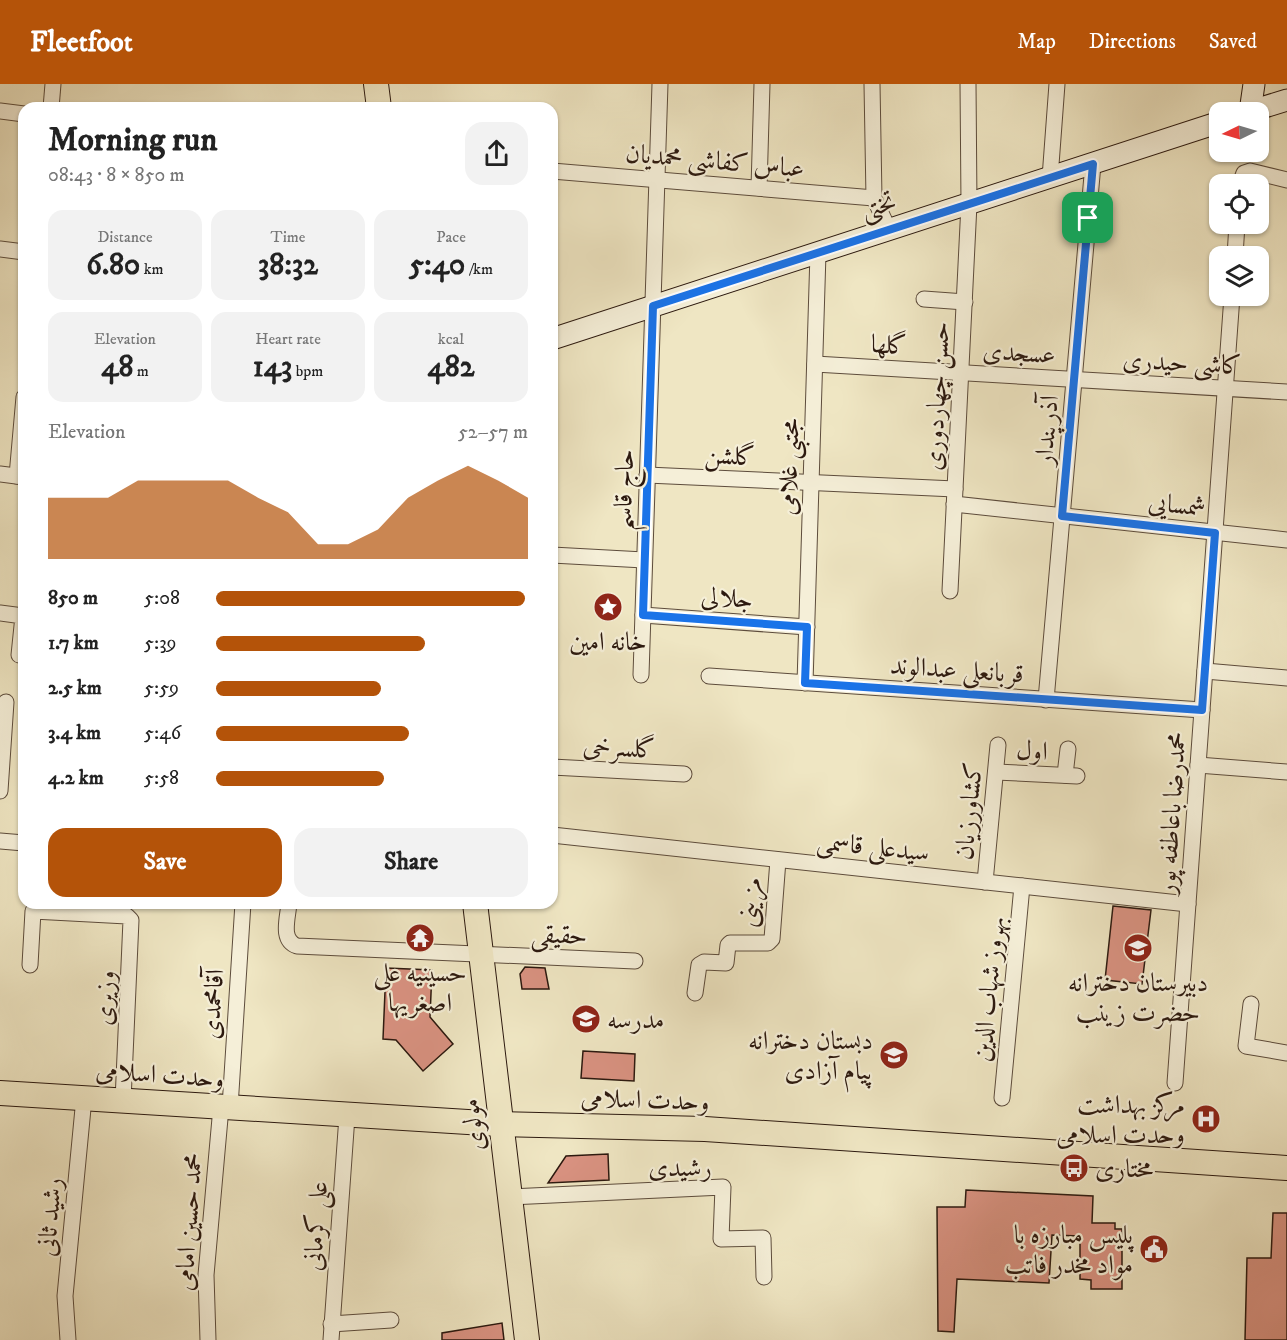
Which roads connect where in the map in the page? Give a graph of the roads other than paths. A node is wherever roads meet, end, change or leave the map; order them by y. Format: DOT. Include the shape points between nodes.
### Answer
graph roads {
  1 [pos="53,84"];
  2 [pos="376,84"];
  3 [pos="660,84"];
  4 [pos="762,84"];
  5 [pos="872,84"];
  6 [pos="968,84"];
  7 [pos="1057,84"];
  8 [pos="1254,84"];
  9 [pos="1287,100"];
  10 [pos="52,102"];
  11 [pos="378,102"];
  12 [pos="1251,102"];
  13 [pos="1269,106"];
  14 [pos="0,111"];
  15 [pos="18,113"];
  16 [pos="1209,126"];
  17 [pos="1093,164"];
  18 [pos="558,172"];
  19 [pos="1247,174"];
  20 [pos="1262,174"];
  21 [pos="1269,176"];
  22 [pos="1050,178"];
  23 [pos="657,180"];
  24 [pos="1287,180"];
  25 [pos="759,188"];
  26 [pos="874,198"];
  27 [pos="969,204"];
  28 [pos="889,230"];
  29 [pos="0,249"];
  30 [pos="18,251"];
  31 [pos="818,253"];
  32 [pos="924,299"];
  33 [pos="964,302"];
  34 [pos="653,306"];
  35 [pos="1231,306"];
  36 [pos="558,337"];
  37 [pos="815,364"];
  38 [pos="961,373"];
  39 [pos="1074,379"];
  40 [pos="1225,388"];
  41 [pos="1287,392"];
  42 [pos="0,474"];
  43 [pos="647,475"];
  44 [pos="18,477"];
  45 [pos="812,483"];
  46 [pos="954,497"];
  47 [pos="1062,516"];
  48 [pos="1215,533"];
  49 [pos="1287,540"];
  50 [pos="558,555"];
  51 [pos="645,560"];
  52 [pos="950,591"];
  53 [pos="0,613"];
  54 [pos="18,615"];
  55 [pos="643,615"];
  56 [pos="807,627"];
  57 [pos="1205,671"];
  58 [pos="641,675"];
  59 [pos="709,676"];
  60 [pos="1287,678"];
  61 [pos="805,683"];
  62 [pos="1046,700"];
  63 [pos="6,702"];
  64 [pos="1202,710"];
  65 [pos="998,745"];
  66 [pos="1068,749"];
  67 [pos="1198,765"];
  68 [pos="558,767"];
  69 [pos="1,768"];
  70 [pos="996,772"];
  71 [pos="1287,772"];
  72 [pos="684,774"];
  73 [pos="0,791"];
  74 [pos="558,836"];
  75 [pos="0,841"];
  76 [pos="18,842"];
  77 [pos="778,860"];
  78 [pos="985,882"];
  79 [pos="1022,886"];
  80 [pos="1188,904"];
  81 [pos="242,909"];
  82 [pos="288,909"];
  83 [pos="476,909"];
  84 [pos="482,956"];
  85 [pos="635,961"];
  86 [pos="30,965"];
  87 [pos="695,993"];
  88 [pos="1251,1004"];
  89 [pos="1287,1053"];
  90 [pos="1175,1083"];
  91 [pos="0,1093"];
  92 [pos="84,1098"];
  93 [pos="1002,1098"];
  94 [pos="123,1101"];
  95 [pos="225,1107"];
  96 [pos="347,1116"];
  97 [pos="500,1124"];
  98 [pos="1287,1167"];
  99 [pos="510,1197"];
  100 [pos="764,1277"];
  101 [pos="391,1320"];
  102 [pos="331,1324"];
  103 [pos="68,1340"];
  104 [pos="208,1340"];
  105 [pos="331,1340"];
  106 [pos="527,1340"];
  1 -- 10 [label="street"];
  2 -- 11 [label="main road"];
  3 -- 23 [label="street, حاج قاسم"];
  4 -- 25 [label="street"];
  5 -- 26 [label="street"];
  6 -- 27 [label="street, حسن چهاردوری"];
  7 -- 22 [label="street"];
  8 -- 12 [label="main road"];
  9 -- 13 [label="main road"];
  14 -- 15 [label="street"];
  16 -- 17 [label="main road, تختی"];
  17 -- 22 [label="main road, تختی"];
  17 -- 39 [label="street, آذرپندار"];
  18 -- 23 [label="street, عباس کفاشی محمدیان"];
  19 -- 20 [label="street"];
  21 -- 24 [label="street"];
  22 -- 27 [label="main road, تختی"];
  23 -- 25 [label="street, عباس کفاشی محمدیان"];
  23 -- 34 [label="street, حاج قاسم"];
  25 -- 26 [label="street, عباس کفاشی محمدیان"];
  26 -- 28 [label="street"];
  27 -- 28 [label="main road, تختی"];
  27 -- 33 [label="street, حسن چهاردوری"];
  28 -- 31 [label="main road, تختی"];
  29 -- 30 [label="street"];
  31 -- 34 [label="main road, تختی"];
  31 -- 37 [label="street, مجتبی غلامی"];
  32 -- 33 [label="street"];
  33 -- 38 [label="street, حسن چهاردوری"];
  34 -- 36 [label="main road, تختی"];
  34 -- 43 [label="street, حاج قاسم"];
  35 -- 40 [label="street, محمدرضا باعاطفه پور"];
  37 -- 38 [label="street, گلها"];
  37 -- 45 [label="street, مجتبی غلامی"];
  38 -- 39 [label="street, عسجدی"];
  38 -- 46 [label="street, حسن چهاردوری"];
  39 -- 40 [label="street, کاشی حیدری"];
  39 -- 47 [label="street, آذرپندار"];
  40 -- 41 [label="street, کاشی حیدری"];
  40 -- 48 [label="street, محمدرضا باعاطفه پور"];
  42 -- 44 [label="street"];
  43 -- 45 [label="street, گلشن"];
  43 -- 51 [label="street, حاج قاسم"];
  45 -- 46 [label="street, گلشن"];
  45 -- 56 [label="street, مجتبی غلامی"];
  46 -- 47 [label="street, شمسایی"];
  46 -- 52 [label="street, حسن چهاردوری"];
  47 -- 48 [label="street, شمسایی"];
  47 -- 62 [label="street, آذرپندار"];
  48 -- 49 [label="street, شمسایی"];
  48 -- 57 [label="street, محمدرضا باعاطفه پور"];
  50 -- 51 [label="street"];
  51 -- 55 [label="street, حاج قاسم"];
  53 -- 54 [label="street"];
  55 -- 56 [label="street, جلالی"];
  55 -- 58 [label="street, حاج قاسم"];
  56 -- 61 [label="street, مجتبی غلامی"];
  57 -- 60 [label="street"];
  57 -- 64 [label="street, محمدرضا باعاطفه پور"];
  59 -- 61 [label="street, قربانعلی عبدالوند"];
  61 -- 62 [label="street, قربانعلی عبدالوند"];
  62 -- 64 [label="street, قربانعلی عبدالوند"];
  63 -- 69 [label="street"];
  64 -- 67 [label="street, محمدرضا باعاطفه پور"];
  65 -- 70 [label="street, کشاورزیان"];
  66 -- 70 [label="street, اول" via="1071,776"];
  67 -- 71 [label="street"];
  67 -- 80 [label="street, محمدرضا باعاطفه پور"];
  68 -- 72 [label="street, گلسرخی"];
  69 -- 73 [label="street"];
  70 -- 78 [label="street, کشاورزیان"];
  74 -- 77 [label="street, سیدعلی قاسمی"];
  75 -- 76 [label="street"];
  77 -- 78 [label="street, سیدعلی قاسمی"];
  77 -- 87 [label="street, مزینی" via="772,939 768,943 730,943 726,963 699,965"];
  78 -- 79 [label="street, سیدعلی قاسمی"];
  79 -- 80 [label="street, سیدعلی قاسمی"];
  79 -- 93 [label="street, بهروز شهاب الدین"];
  80 -- 90 [label="street, محمدرضا باعاطفه پور"];
  81 -- 95 [label="street, آقامحمدی"];
  82 -- 84 [label="street, حقیقی" via="286,935 297,946"];
  83 -- 84 [label="main road, مولوی"];
  84 -- 85 [label="street, حقیقی"];
  84 -- 97 [label="main road, مولوی"];
  86 -- 94 [label="street, وزیری" via="33,911 127,916 131,920"];
  88 -- 89 [label="street" via="1246,1046"];
  91 -- 92 [label="main road, وحدت اسلامی"];
  92 -- 94 [label="main road, وحدت اسلامی"];
  92 -- 103 [label="street, رشید ثانی" via="65,1296"];
  94 -- 95 [label="main road, وحدت اسلامی"];
  95 -- 96 [label="main road, وحدت اسلامی"];
  95 -- 104 [label="street, محمد حسین امامی" via="206,1275"];
  96 -- 97 [label="main road, وحدت اسلامی"];
  96 -- 102 [label="street, علی کرمانی"];
  97 -- 98 [label="main road, وحدت اسلامی" via="705,1130"];
  97 -- 99 [label="main road, مولوی"];
  99 -- 100 [label="street, رشیدی" via="723,1187 722,1239 763,1239"];
  99 -- 106 [label="main road, مولوی"];
  101 -- 102 [label="street"];
  102 -- 105 [label="street, علی کرمانی"];
}
